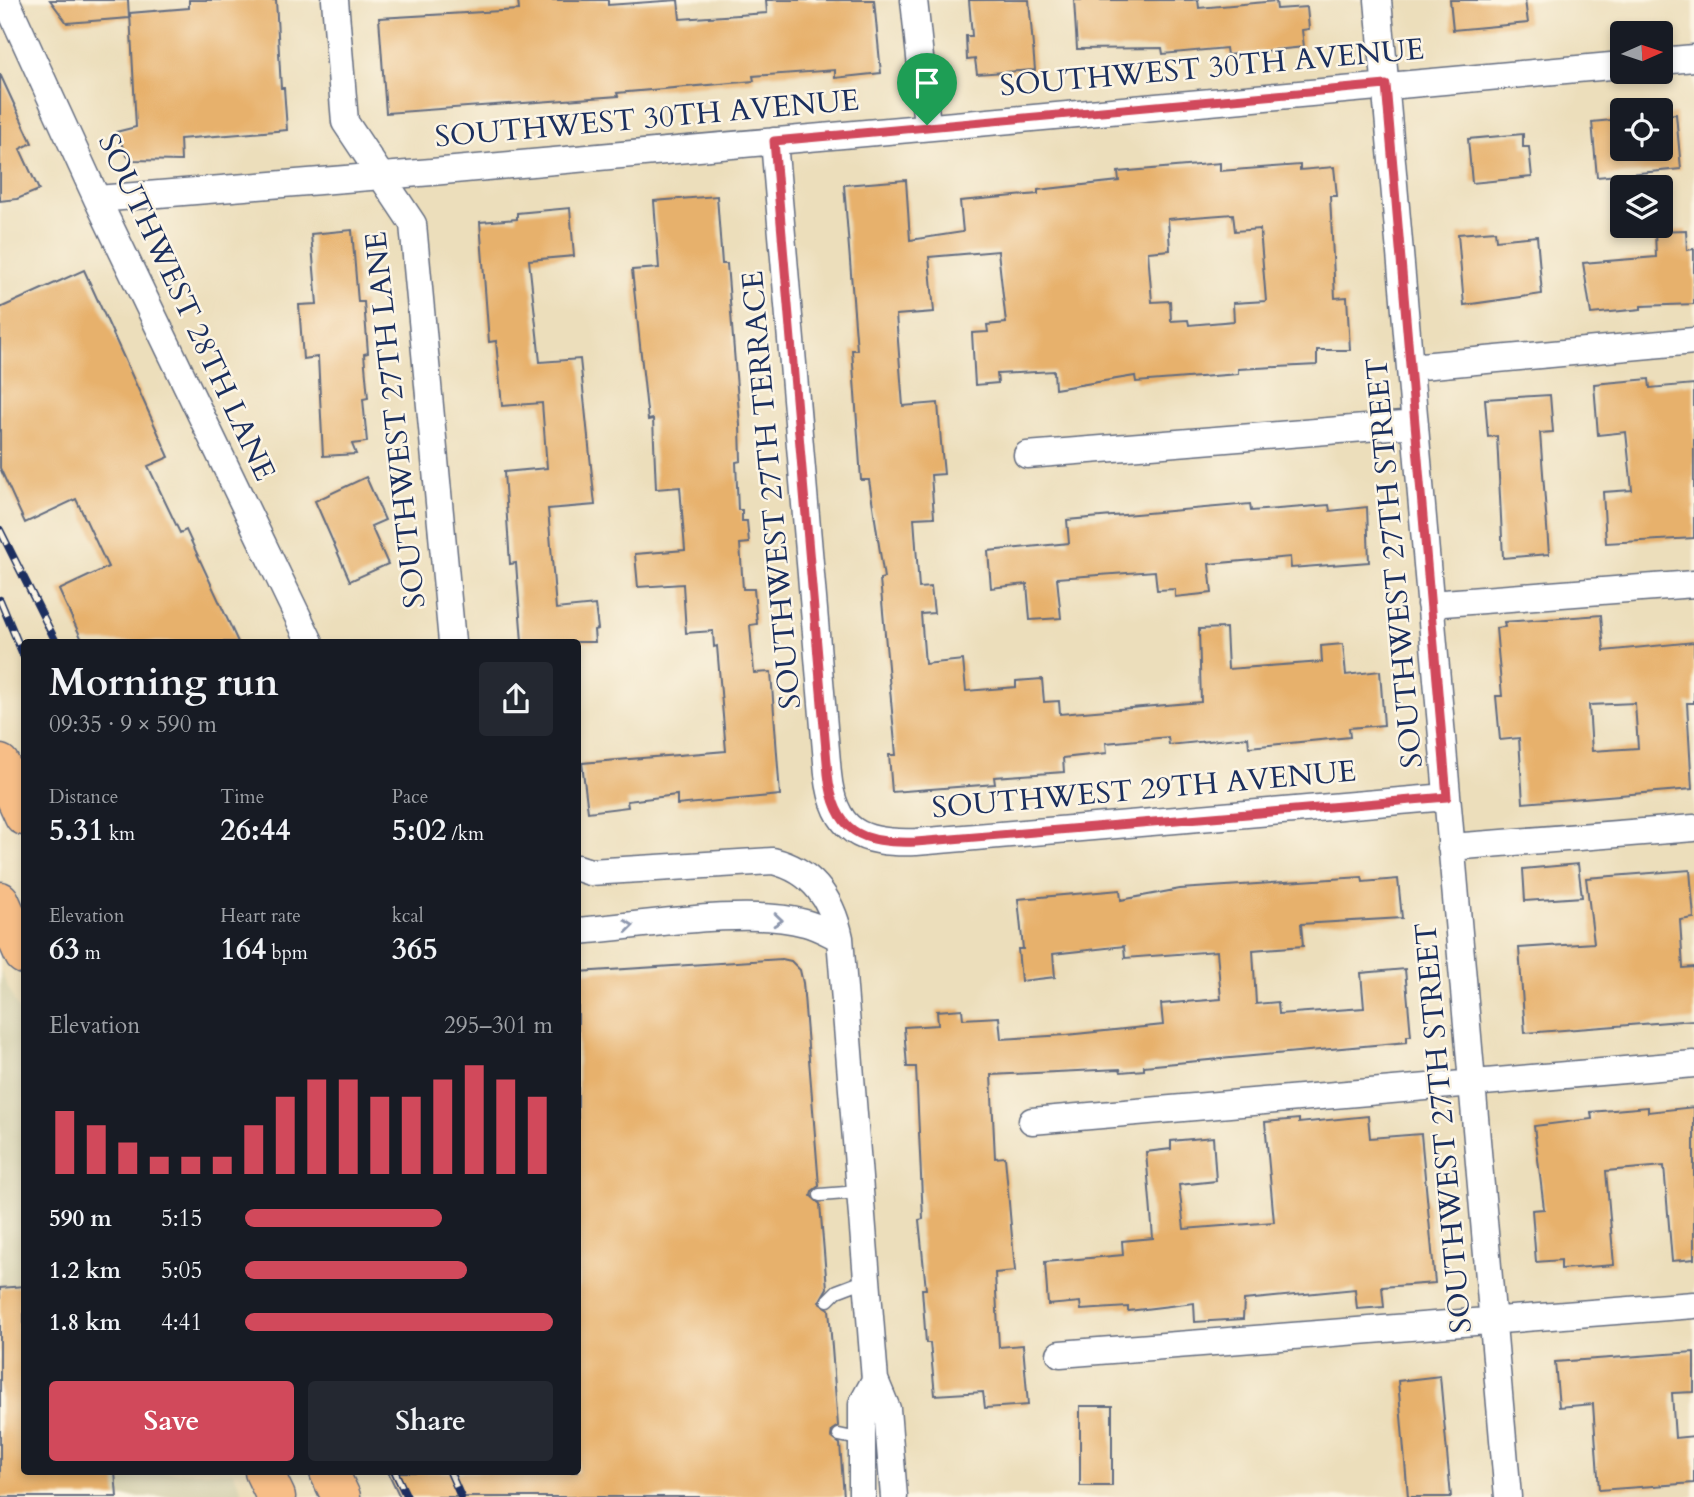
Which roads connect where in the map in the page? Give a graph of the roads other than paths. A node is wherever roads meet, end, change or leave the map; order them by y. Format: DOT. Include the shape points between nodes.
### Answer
graph roads {
  1 [pos="6,0"];
  2 [pos="335,0"];
  3 [pos="914,0"];
  4 [pos="1378,0"];
  5 [pos="1694,58"];
  6 [pos="1673,60"];
  7 [pos="1610,66"];
  8 [pos="1386,85"];
  9 [pos="927,125"];
  10 [pos="774,141"];
  11 [pos="381,175"];
  12 [pos="97,199"];
  13 [pos="1694,341"];
  14 [pos="1410,367"];
  15 [pos="1415,424"];
  16 [pos="1027,456"];
  17 [pos="1694,584"];
  18 [pos="1430,604"];
  19 [pos="309,639"];
  20 [pos="452,639"];
  21 [pos="0,764"];
  22 [pos="1447,797"];
  23 [pos="21,810"];
  24 [pos="849,828"];
  25 [pos="1694,828"];
  26 [pos="1451,846"];
  27 [pos="582,873"];
  28 [pos="0,901"];
  29 [pos="581,931"];
  30 [pos="840,938"];
  31 [pos="21,948"];
  32 [pos="1694,1064"];
  33 [pos="1473,1082"];
  34 [pos="1032,1121"];
  35 [pos="859,1192"];
  36 [pos="820,1195"];
  37 [pos="866,1280"];
  38 [pos="828,1300"];
  39 [pos="1694,1305"];
  40 [pos="1494,1320"];
  41 [pos="1060,1354"];
  42 [pos="875,1380"];
  43 [pos="850,1437"];
  44 [pos="890,1443"];
  45 [pos="265,1475"];
  46 [pos="331,1475"];
  47 [pos="276,1497"];
  48 [pos="341,1497"];
  49 [pos="862,1497"];
  50 [pos="894,1497"];
  51 [pos="1508,1497"];
  1 -- 12 [label="street, SOUTHWEST 28TH LANE"];
  2 -- 11 [label="street, SOUTHWEST 27TH LANE" via="345,122"];
  3 -- 9 [label="street"];
  4 -- 8 [label="street, SOUTHWEST 27TH STREET"];
  5 -- 6 [label="street"];
  7 -- 8 [label="street, SOUTHWEST 30TH AVENUE"];
  8 -- 9 [label="street, SOUTHWEST 30TH AVENUE"];
  8 -- 14 [label="street, SOUTHWEST 27TH STREET"];
  9 -- 10 [label="street, SOUTHWEST 30TH AVENUE"];
  10 -- 11 [label="street, SOUTHWEST 30TH AVENUE"];
  10 -- 24 [label="street, SOUTHWEST 27TH TERRACE" via="830,797"];
  11 -- 12 [label="street, SOUTHWEST 30TH AVENUE"];
  11 -- 20 [label="street, SOUTHWEST 27TH LANE" via="413,224"];
  12 -- 19 [label="street, SOUTHWEST 28TH LANE"];
  13 -- 14 [label="street"];
  14 -- 15 [label="street, SOUTHWEST 27TH STREET"];
  15 -- 16 [label="street"];
  15 -- 18 [label="street, SOUTHWEST 27TH STREET"];
  17 -- 18 [label="street"];
  18 -- 22 [label="street, SOUTHWEST 27TH STREET"];
  21 -- 23 [label="highway"];
  22 -- 24 [label="street, SOUTHWEST 29TH AVENUE" via="916,842 887,843"];
  22 -- 26 [label="street, SOUTHWEST 27TH STREET"];
  25 -- 26 [label="street"];
  26 -- 33 [label="street, SOUTHWEST 27TH STREET"];
  27 -- 30 [label="street" via="765,861 788,865 811,880 830,902"];
  28 -- 31 [label="highway"];
  29 -- 30 [label="street, one-way" via="680,921 772,919 805,923"];
  30 -- 35 [label="street"];
  32 -- 33 [label="street"];
  33 -- 34 [label="street"];
  33 -- 40 [label="street, SOUTHWEST 27TH STREET"];
  35 -- 36 [label="lane"];
  35 -- 37 [label="street"];
  37 -- 38 [label="lane" via="837,1291"];
  37 -- 42 [label="street"];
  39 -- 40 [label="street"];
  40 -- 41 [label="street"];
  40 -- 51 [label="street, SOUTHWEST 27TH STREET"];
  42 -- 43 [label="street"];
  42 -- 44 [label="street" via="887,1409"];
  43 -- 44 [label="lane"];
  43 -- 49 [label="street"];
  44 -- 50 [label="street"];
  45 -- 47 [label="highway"];
  46 -- 48 [label="highway"];
}
